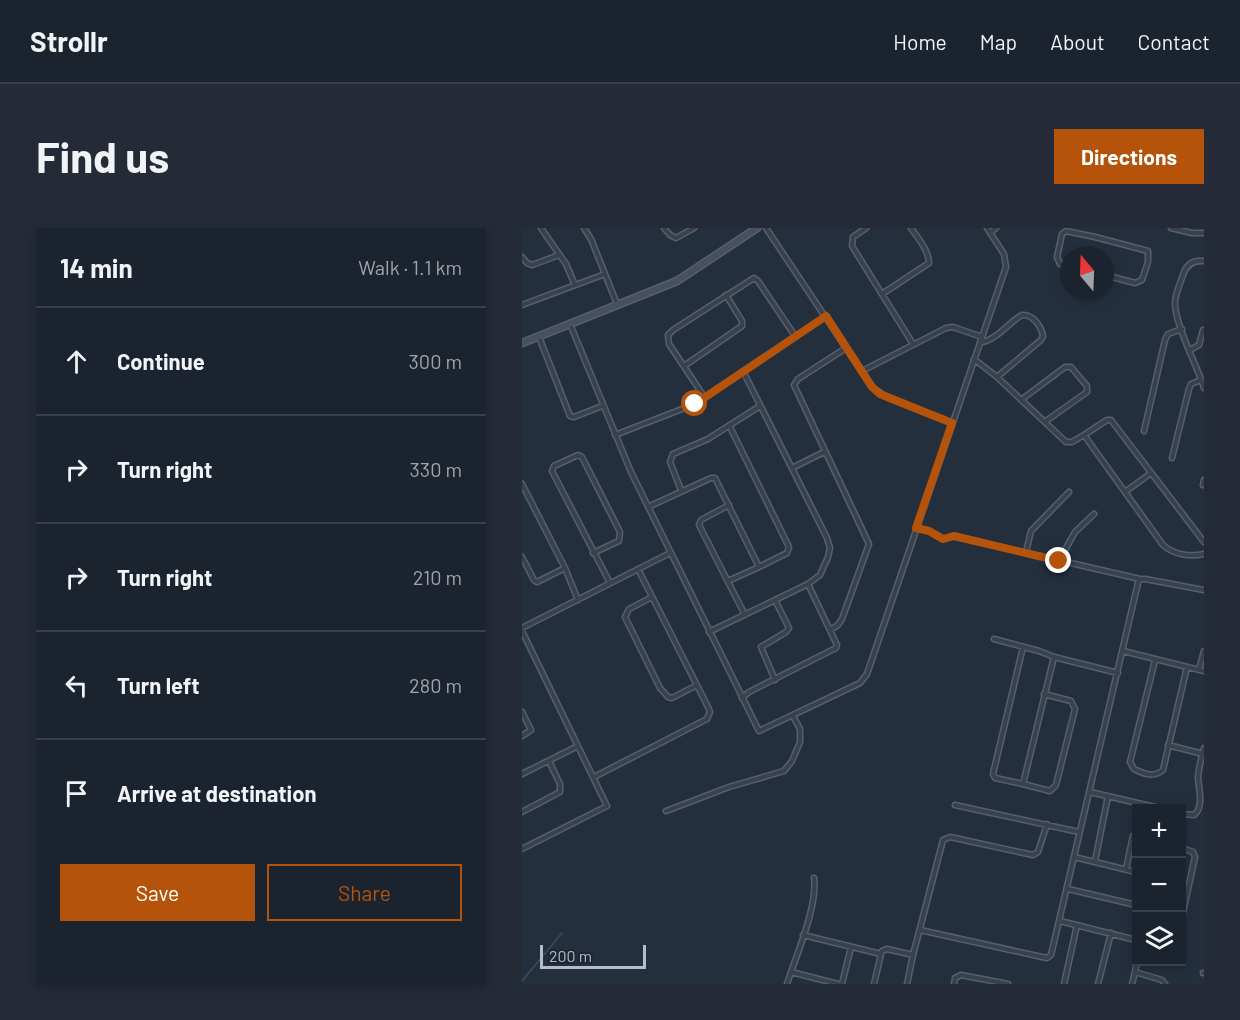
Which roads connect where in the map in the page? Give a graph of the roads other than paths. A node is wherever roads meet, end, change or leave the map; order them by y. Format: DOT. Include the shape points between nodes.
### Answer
graph roads {
  1 [pos="541,228"];
  2 [pos="584,228"];
  3 [pos="664,228"];
  4 [pos="694,228"];
  5 [pos="757,228"];
  6 [pos="766,228"];
  7 [pos="866,228"];
  8 [pos="911,228"];
  9 [pos="987,228"];
  10 [pos="996,228"];
  11 [pos="1096,228"];
  12 [pos="1171,228"];
  13 [pos="990,233"];
  14 [pos="1204,233"];
  15 [pos="1095,237"];
  16 [pos="559,255"];
  17 [pos="522,257"];
  18 [pos="1204,261"];
  19 [pos="1060,264"];
  20 [pos="605,273"];
  21 [pos="1114,277"];
  22 [pos="575,285"];
  23 [pos="882,294"];
  24 [pos="726,296"];
  25 [pos="617,304"];
  26 [pos="522,305"];
  27 [pos="826,316"];
  28 [pos="570,324"];
  29 [pos="1182,329"];
  30 [pos="1202,329"];
  31 [pos="795,336"];
  32 [pos="538,337"];
  33 [pos="982,337"];
  34 [pos="980,342"];
  35 [pos="522,343"];
  36 [pos="913,344"];
  37 [pos="846,348"];
  38 [pos="1190,350"];
  39 [pos="974,359"];
  40 [pos="684,366"];
  41 [pos="743,371"];
  42 [pos="862,371"];
  43 [pos="997,377"];
  44 [pos="1201,380"];
  45 [pos="1204,388"];
  46 [pos="705,398"];
  47 [pos="1021,400"];
  48 [pos="602,406"];
  49 [pos="760,406"];
  50 [pos="1046,422"];
  51 [pos="952,423"];
  52 [pos="730,427"];
  53 [pos="1144,431"];
  54 [pos="615,435"];
  55 [pos="1084,435"];
  56 [pos="824,452"];
  57 [pos="1172,458"];
  58 [pos="792,468"];
  59 [pos="1152,473"];
  60 [pos="522,484"];
  61 [pos="681,490"];
  62 [pos="1069,492"];
  63 [pos="1125,492"];
  64 [pos="729,505"];
  65 [pos="648,507"];
  66 [pos="1094,514"];
  67 [pos="916,528"];
  68 [pos="1204,542"];
  69 [pos="1026,552"];
  70 [pos="593,553"];
  71 [pos="670,554"];
  72 [pos="1204,554"];
  73 [pos="522,556"];
  74 [pos="1059,561"];
  75 [pos="759,567"];
  76 [pos="565,568"];
  77 [pos="638,569"];
  78 [pos="1140,579"];
  79 [pos="728,581"];
  80 [pos="610,583"];
  81 [pos="808,584"];
  82 [pos="1204,590"];
  83 [pos="652,597"];
  84 [pos="578,600"];
  85 [pos="775,600"];
  86 [pos="745,615"];
  87 [pos="522,629"];
  88 [pos="830,630"];
  89 [pos="709,632"];
  90 [pos="994,639"];
  91 [pos="1023,647"];
  92 [pos="1123,651"];
  93 [pos="1204,651"];
  94 [pos="1054,657"];
  95 [pos="1155,660"];
  96 [pos="1187,667"];
  97 [pos="1201,670"];
  98 [pos="1118,673"];
  99 [pos="775,680"];
  100 [pos="696,685"];
  101 [pos="1044,694"];
  102 [pos="742,698"];
  103 [pos="522,712"];
  104 [pos="794,716"];
  105 [pos="522,736"];
  106 [pos="1168,745"];
  107 [pos="578,746"];
  108 [pos="1204,748"];
  109 [pos="1203,754"];
  110 [pos="549,761"];
  111 [pos="522,774"];
  112 [pos="594,777"];
  113 [pos="1023,784"];
  114 [pos="1090,792"];
  115 [pos="1107,796"];
  116 [pos="1142,804"];
  117 [pos="955,805"];
  118 [pos="666,811"];
  119 [pos="522,812"];
  120 [pos="1186,814"];
  121 [pos="1047,825"];
  122 [pos="1079,832"];
  123 [pos="1132,841"];
  124 [pos="522,849"];
  125 [pos="1186,849"];
  126 [pos="1074,857"];
  127 [pos="1095,861"];
  128 [pos="1126,869"];
  129 [pos="1132,871"];
  130 [pos="814,878"];
  131 [pos="1068,889"];
  132 [pos="1132,904"];
  133 [pos="1183,912"];
  134 [pos="1060,921"];
  135 [pos="1077,925"];
  136 [pos="920,930"];
  137 [pos="1111,933"];
  138 [pos="803,935"];
  139 [pos="1132,939"];
  140 [pos="851,947"];
  141 [pos="881,954"];
  142 [pos="913,955"];
  143 [pos="1136,966"];
  144 [pos="791,972"];
  145 [pos="1135,972"];
  146 [pos="988,981"];
  147 [pos="786,984"];
  148 [pos="840,984"];
  149 [pos="874,984"];
  150 [pos="907,984"];
  151 [pos="954,984"];
  152 [pos="1008,984"];
  153 [pos="1064,984"];
  154 [pos="1098,984"];
  155 [pos="1132,984"];
  156 [pos="1166,984"];
  1 -- 16 [label="street"];
  2 -- 20 [label="street"];
  3 -- 4 [label="street" via="676,238"];
  5 -- 25 [label="street" via="681,279"];
  6 -- 27 [label="street"];
  7 -- 23 [label="street" via="853,237 852,246"];
  8 -- 23 [label="street" via="929,262"];
  9 -- 13 [label="street"];
  10 -- 13 [label="street"];
  11 -- 15 [label="street"];
  12 -- 14 [label="street"];
  13 -- 33 [label="street" via="1004,254 1006,267"];
  15 -- 19 [label="street" via="1066,231 1062,234 1057,257"];
  15 -- 21 [label="street" via="1148,251 1142,280 1135,283"];
  16 -- 17 [label="street" via="532,265"];
  16 -- 22 [label="street"];
  18 -- 29 [label="street" via="1189,265 1180,282 1175,300"];
  20 -- 22 [label="street"];
  20 -- 25 [label="street"];
  22 -- 26 [label="street"];
  23 -- 36 [label="street"];
  24 -- 31 [label="street" via="756,279"];
  24 -- 40 [label="street" via="742,321 741,328"];
  24 -- 40 [label="street" via="668,335 669,344"];
  25 -- 28 [label="street"];
  27 -- 31 [label="street"];
  27 -- 37 [label="street"];
  28 -- 32 [label="street"];
  28 -- 48 [label="street"];
  29 -- 38 [label="street"];
  29 -- 53 [label="street" via="1168,334 1165,340"];
  30 -- 38 [label="street" via="1199,345"];
  31 -- 41 [label="street"];
  32 -- 35 [label="street"];
  32 -- 48 [label="street" via="570,416"];
  33 -- 34 [label="street"];
  33 -- 36 [label="street" via="953,327"];
  34 -- 39 [label="street"];
  34 -- 43 [label="street" via="984,343 1022,315 1032,317 1042,331 1041,340"];
  36 -- 42 [label="street"];
  37 -- 42 [label="street"];
  37 -- 56 [label="street" via="794,385"];
  38 -- 44 [label="street"];
  39 -- 43 [label="street"];
  39 -- 51 [label="street"];
  40 -- 46 [label="street"];
  41 -- 46 [label="street"];
  41 -- 49 [label="street"];
  42 -- 51 [label="street" via="880,394"];
  43 -- 47 [label="street"];
  44 -- 45 [label="street"];
  44 -- 57 [label="street" via="1191,384"];
  46 -- 54 [label="street" via="687,409"];
  47 -- 50 [label="street"];
  47 -- 50 [label="street" via="1065,367 1071,367 1087,386 1087,392"];
  48 -- 54 [label="street"];
  49 -- 52 [label="street"];
  49 -- 58 [label="street"];
  50 -- 55 [label="street" via="1066,442"];
  51 -- 67 [label="street"];
  52 -- 61 [label="street" via="670,457"];
  52 -- 75 [label="street" via="789,547 787,553"];
  54 -- 65 [label="street"];
  55 -- 59 [label="street" via="1111,420"];
  55 -- 63 [label="street"];
  56 -- 58 [label="street"];
  56 -- 88 [label="street" via="869,544 842,619"];
  58 -- 81 [label="street" via="830,548 822,572"];
  59 -- 63 [label="street"];
  59 -- 68 [label="street"];
  60 -- 76 [label="street"];
  61 -- 64 [label="street" via="715,478"];
  61 -- 65 [label="street"];
  62 -- 69 [label="street" via="1031,531"];
  63 -- 72 [label="street" via="1169,550"];
  64 -- 75 [label="street"];
  64 -- 79 [label="street" via="701,520 699,525"];
  65 -- 71 [label="street"];
  66 -- 74 [label="street" via="1075,532"];
  67 -- 69 [label="street" via="943,539 954,536"];
  67 -- 104 [label="street" via="867,674 860,683"];
  69 -- 74 [label="street"];
  70 -- 70 [label="street" via="552,471 554,466 578,454 620,532 619,541"];
  70 -- 80 [label="street"];
  71 -- 77 [label="street"];
  71 -- 89 [label="street"];
  73 -- 76 [label="street" via="537,582"];
  74 -- 78 [label="street"];
  75 -- 79 [label="street"];
  76 -- 84 [label="street"];
  77 -- 80 [label="street"];
  77 -- 83 [label="street"];
  78 -- 82 [label="street"];
  78 -- 92 [label="street"];
  79 -- 86 [label="street"];
  80 -- 84 [label="street"];
  81 -- 85 [label="street"];
  81 -- 88 [label="street"];
  83 -- 100 [label="street"];
  83 -- 100 [label="street" via="629,609 625,617 660,688 672,698"];
  84 -- 87 [label="street"];
  85 -- 86 [label="street"];
  85 -- 99 [label="street" via="789,627 762,648"];
  86 -- 89 [label="street"];
  87 -- 107 [label="street"];
  88 -- 99 [label="street" via="836,648"];
  89 -- 102 [label="street"];
  90 -- 91 [label="street"];
  91 -- 94 [label="street"];
  91 -- 113 [label="street" via="993,774"];
  92 -- 95 [label="street"];
  92 -- 98 [label="street"];
  93 -- 97 [label="street"];
  94 -- 98 [label="street"];
  94 -- 101 [label="street"];
  95 -- 96 [label="street"];
  95 -- 106 [label="street" via="1131,765 1138,771 1159,773"];
  96 -- 97 [label="street"];
  96 -- 106 [label="street"];
  98 -- 114 [label="street"];
  99 -- 102 [label="street"];
  100 -- 112 [label="street" via="710,712 707,718"];
  101 -- 113 [label="street"];
  101 -- 113 [label="street" via="1072,702 1075,709 1070,731 1053,790"];
  102 -- 104 [label="street" via="759,731"];
  103 -- 105 [label="street" via="531,730"];
  104 -- 118 [label="street" via="800,742 784,771"];
  106 -- 109 [label="street"];
  107 -- 110 [label="street"];
  107 -- 112 [label="street"];
  108 -- 109 [label="street"];
  109 -- 120 [label="street" via="1198,776 1203,799 1199,811"];
  110 -- 111 [label="street"];
  110 -- 119 [label="street" via="560,792"];
  112 -- 124 [label="street" via="608,806"];
  114 -- 115 [label="street"];
  114 -- 122 [label="street"];
  115 -- 116 [label="street"];
  115 -- 127 [label="street"];
  117 -- 121 [label="street"];
  121 -- 122 [label="street"];
  121 -- 136 [label="street" via="1038,852 1033,855 950,837 944,840"];
  122 -- 126 [label="street"];
  123 -- 128 [label="street"];
  125 -- 133 [label="street" via="1195,857"];
  126 -- 127 [label="street"];
  126 -- 131 [label="street"];
  127 -- 128 [label="street"];
  128 -- 129 [label="street"];
  130 -- 138 [label="street" via="816,889"];
  131 -- 132 [label="street"];
  131 -- 134 [label="street"];
  134 -- 135 [label="street"];
  134 -- 136 [label="street" via="1053,951 1047,958"];
  135 -- 137 [label="street"];
  135 -- 153 [label="street"];
  136 -- 142 [label="street"];
  137 -- 139 [label="street"];
  137 -- 154 [label="street"];
  138 -- 140 [label="street"];
  138 -- 144 [label="street"];
  140 -- 141 [label="street"];
  140 -- 148 [label="street"];
  141 -- 142 [label="street" via="887,949"];
  141 -- 149 [label="street"];
  142 -- 150 [label="street"];
  143 -- 145 [label="street"];
  144 -- 147 [label="street"];
  144 -- 148 [label="street"];
  145 -- 155 [label="street"];
  145 -- 156 [label="street"];
  146 -- 151 [label="street" via="961,975"];
  146 -- 152 [label="street"];
}
